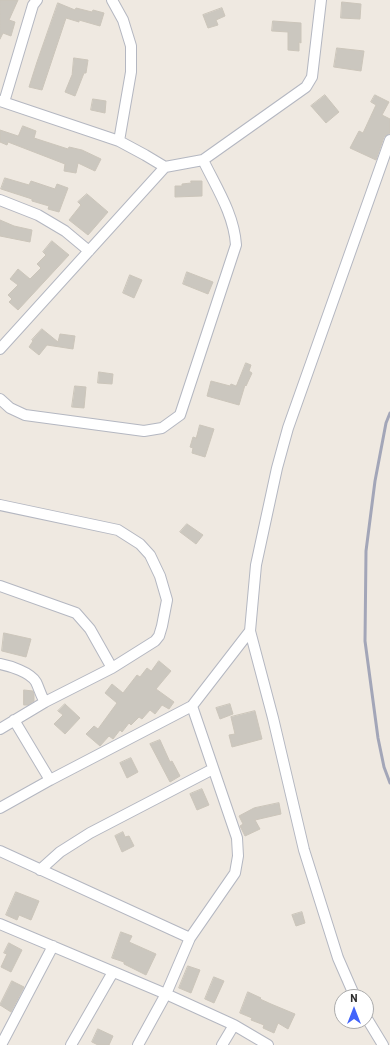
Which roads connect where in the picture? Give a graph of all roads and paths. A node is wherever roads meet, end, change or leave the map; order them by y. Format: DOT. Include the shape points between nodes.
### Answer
graph roads {
  1 [pos="37,0"];
  2 [pos="112,0"];
  3 [pos="321,0"];
  4 [pos="2,101"];
  5 [pos="390,140"];
  6 [pos="119,141"];
  7 [pos="203,160"];
  8 [pos="165,167"];
  9 [pos="0,200"];
  10 [pos="89,251"];
  11 [pos="0,349"];
  12 [pos="0,399"];
  13 [pos="0,505"];
  14 [pos="0,586"];
  15 [pos="250,630"];
  16 [pos="0,664"];
  17 [pos="112,668"];
  18 [pos="45,702"];
  19 [pos="192,706"];
  20 [pos="14,720"];
  21 [pos="0,729"];
  22 [pos="213,769"];
  23 [pos="50,780"];
  24 [pos="0,808"];
  25 [pos="0,851"];
  26 [pos="40,870"];
  27 [pos="0,924"];
  28 [pos="190,938"];
  29 [pos="53,946"];
  30 [pos="113,972"];
  31 [pos="352,989"];
  32 [pos="166,994"];
  33 [pos="234,1025"];
  34 [pos="373,1029"];
  35 [pos="1,1045"];
  36 [pos="71,1045"];
  37 [pos="138,1045"];
  38 [pos="222,1045"];
  39 [pos="268,1045"];
  40 [pos="383,1045"];
  1 -- 4 [label="street" via="33,5"];
  2 -- 6 [label="street" via="123,20 131,46 131,72"];
  3 -- 7 [label="street" via="312,77 306,87"];
  4 -- 6 [label="street"];
  5 -- 15 [label="street" via="284,441 256,565"];
  6 -- 8 [label="street"];
  7 -- 8 [label="street"];
  7 -- 12 [label="street" via="229,212 236,245 180,415 162,428 144,431 25,415 10,408"];
  8 -- 10 [label="street"];
  9 -- 10 [label="street" via="38,216 64,231"];
  10 -- 11 [label="street"];
  13 -- 17 [label="street" via="118,530 140,544 150,555 167,600 159,636"];
  14 -- 17 [label="street" via="76,613 90,629"];
  15 -- 19 [label="street"];
  15 -- 31 [label="street" via="304,850 338,958"];
  16 -- 18 [label="street" via="17,668 36,681"];
  17 -- 18 [label="street"];
  18 -- 20 [label="street"];
  19 -- 22 [label="street"];
  19 -- 23 [label="street"];
  20 -- 21 [label="street"];
  20 -- 23 [label="street"];
  22 -- 26 [label="street" via="90,833 60,852"];
  22 -- 28 [label="street" via="237,838 238,856 235,873"];
  23 -- 24 [label="street"];
  25 -- 26 [label="street"];
  26 -- 28 [label="street"];
  27 -- 29 [label="street"];
  28 -- 32 [label="street"];
  29 -- 30 [label="street"];
  29 -- 35 [label="street"];
  30 -- 32 [label="street"];
  30 -- 36 [label="street"];
  32 -- 33 [label="street"];
  32 -- 37 [label="street"];
  33 -- 38 [label="street"];
  33 -- 39 [label="street"];
  34 -- 40 [label="street"];
}
